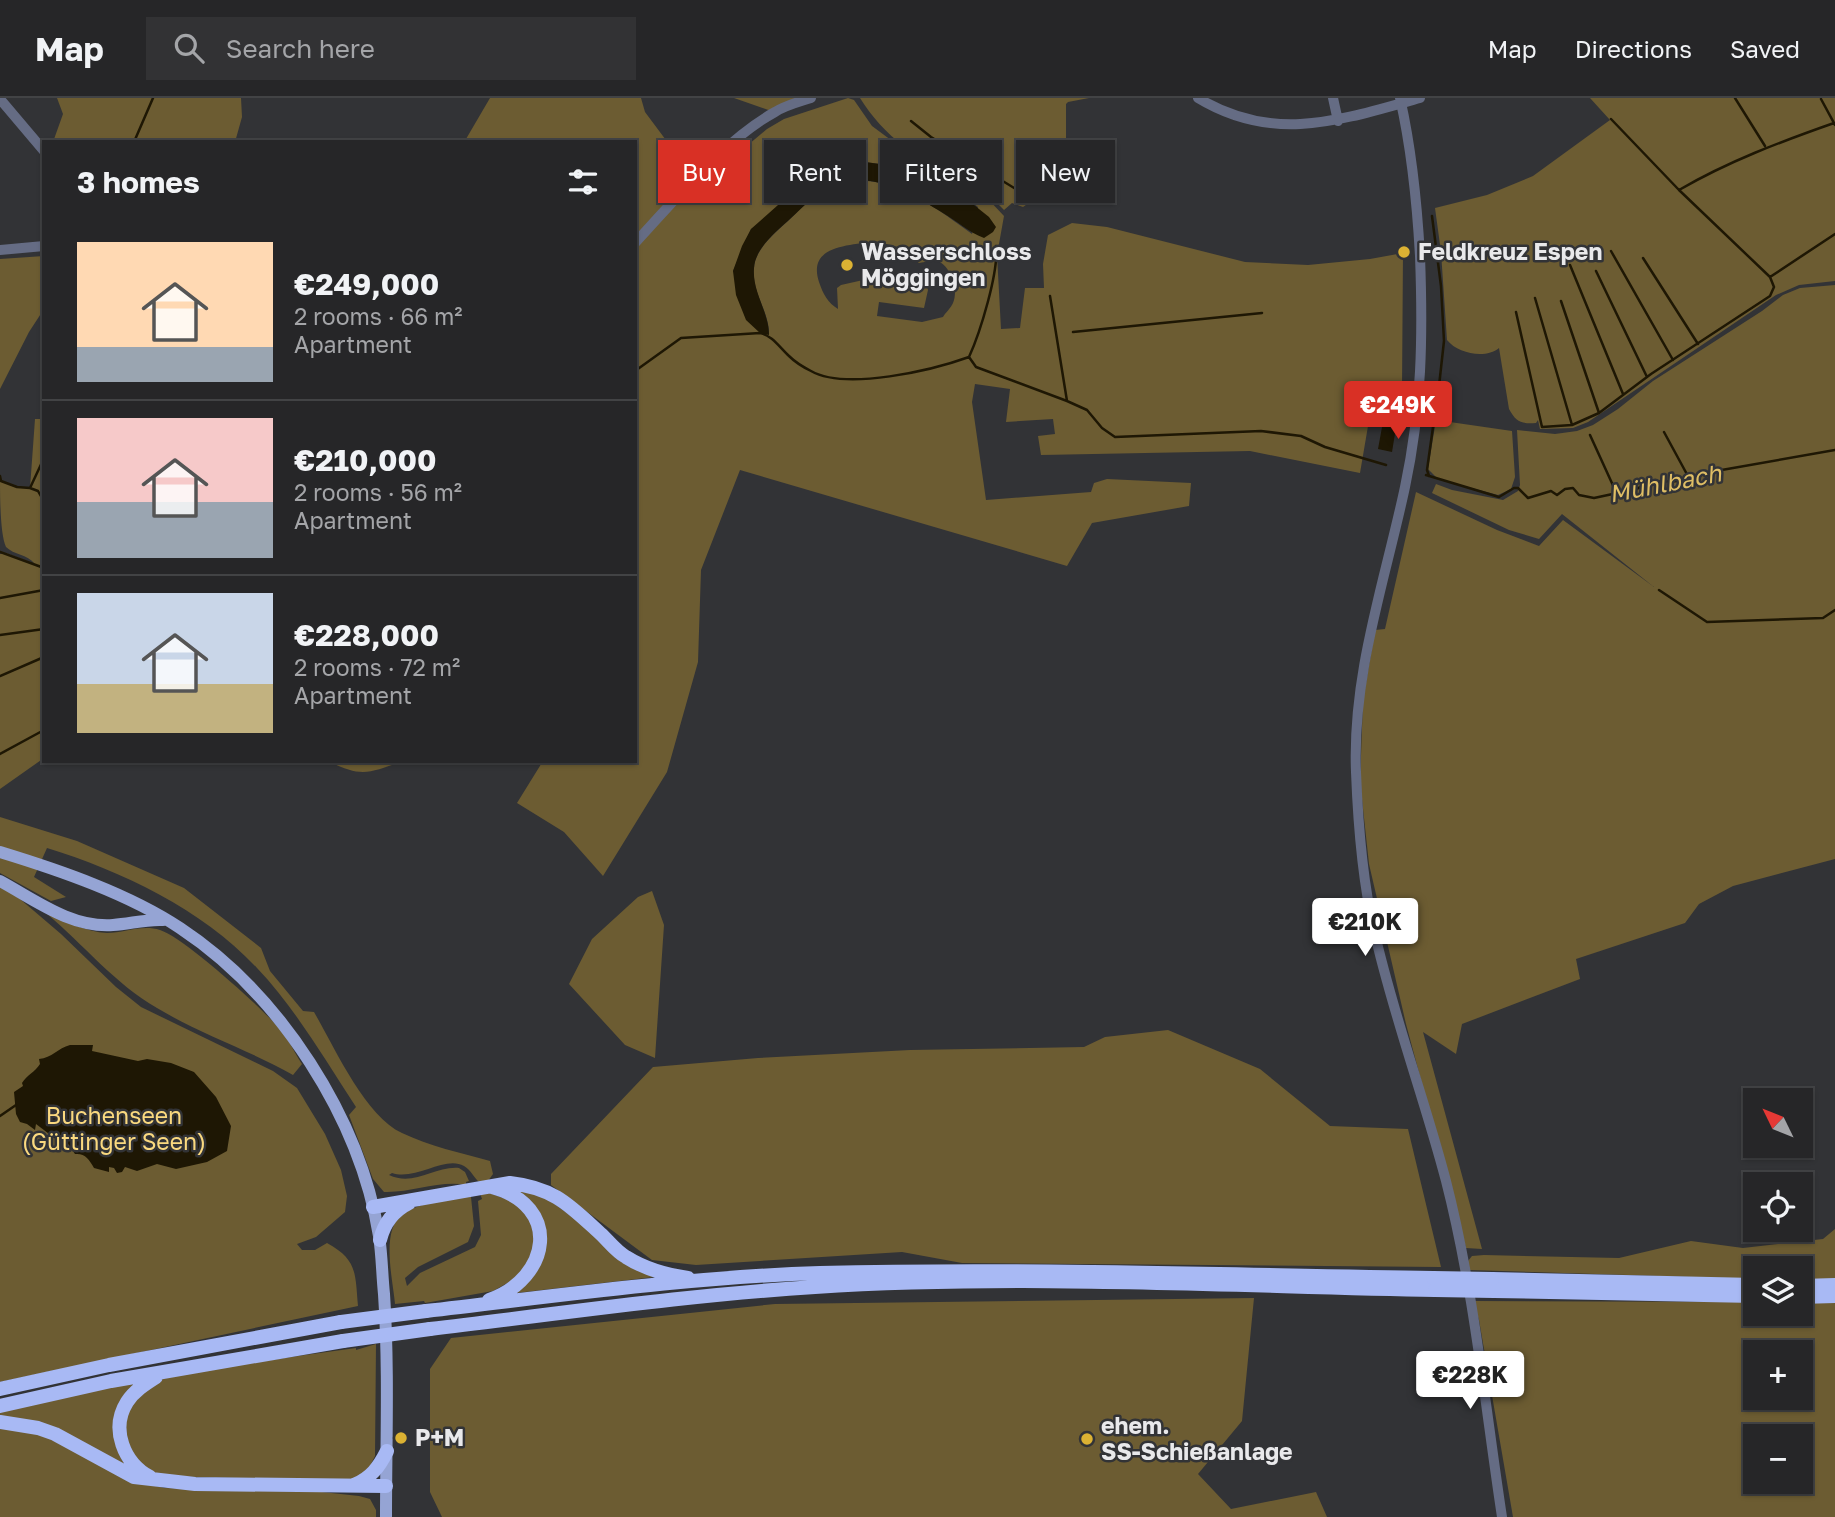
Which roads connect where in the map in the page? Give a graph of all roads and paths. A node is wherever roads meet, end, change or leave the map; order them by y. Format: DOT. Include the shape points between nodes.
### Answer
graph roads {
  1 [pos="811,98"];
  2 [pos="1198,98"];
  3 [pos="1333,98"];
  4 [pos="1420,98"];
  5 [pos="0,99"];
  6 [pos="1400,101"];
  7 [pos="1338,121"];
  8 [pos="42,149"];
  9 [pos="637,241"];
  10 [pos="42,243"];
  11 [pos="0,250"];
  12 [pos="0,852"];
  13 [pos="0,881"];
  14 [pos="166,920"];
  15 [pos="488,1186"];
  16 [pos="416,1199"];
  17 [pos="373,1207"];
  18 [pos="380,1240"];
  19 [pos="706,1280"];
  20 [pos="1434,1284"];
  21 [pos="1493,1285"];
  22 [pos="1743,1285"];
  23 [pos="1835,1285"];
  24 [pos="1813,1286"];
  25 [pos="1743,1295"];
  26 [pos="1835,1296"];
  27 [pos="1813,1297"];
  28 [pos="475,1305"];
  29 [pos="163,1373"];
  30 [pos="0,1390"];
  31 [pos="0,1406"];
  32 [pos="0,1422"];
  33 [pos="387,1451"];
  34 [pos="163,1481"];
  35 [pos="353,1486"];
  36 [pos="386,1486"];
  37 [pos="386,1517"];
  38 [pos="1502,1517"];
  1 -- 9 [label="street" via="774,112 747,132"];
  2 -- 7 [label="street" via="1246,120 1286,125"];
  3 -- 7 [label="street"];
  4 -- 6 [label="street"];
  5 -- 8 [label="street"];
  6 -- 7 [label="street"];
  6 -- 38 [label="street" via="1413,161 1422,365 1404,490 1369,636 1359,701 1356,769 1373,927 1447,1186 1470,1300"];
  10 -- 11 [label="street"];
  12 -- 14 [label="main road" via="109,892"];
  13 -- 14 [label="main road" via="29,899 90,924"];
  14 -- 17 [label="main road" via="231,967 301,1048 337,1110"];
  15 -- 16 [label="highway"];
  15 -- 19 [label="highway" via="510,1183 543,1189 643,1267"];
  15 -- 28 [label="highway" via="518,1198 534,1217 540,1243 526,1277 496,1298"];
  16 -- 17 [label="highway"];
  16 -- 18 [label="highway" via="394,1213"];
  17 -- 18 [label="main road"];
  18 -- 33 [label="main road" via="387,1343"];
  19 -- 20 [label="highway" via="818,1273 1000,1271"];
  19 -- 28 [label="highway"];
  20 -- 21 [label="highway, bridge"];
  20 -- 29 [label="highway, bridge" via="1001,1282 816,1287 430,1329"];
  21 -- 22 [label="highway"];
  21 -- 25 [label="highway"];
  23 -- 24 [label="highway"];
  26 -- 27 [label="highway"];
  28 -- 30 [label="highway, bridge" via="341,1322"];
  29 -- 31 [label="highway"];
  29 -- 34 [label="highway" via="134,1394 120,1423 128,1458 146,1475"];
  32 -- 34 [label="highway" via="55,1434 134,1477"];
  33 -- 35 [label="highway" via="373,1473"];
  33 -- 36 [label="main road"];
  34 -- 35 [label="highway"];
  35 -- 36 [label="highway"];
  36 -- 37 [label="main road"];
}
